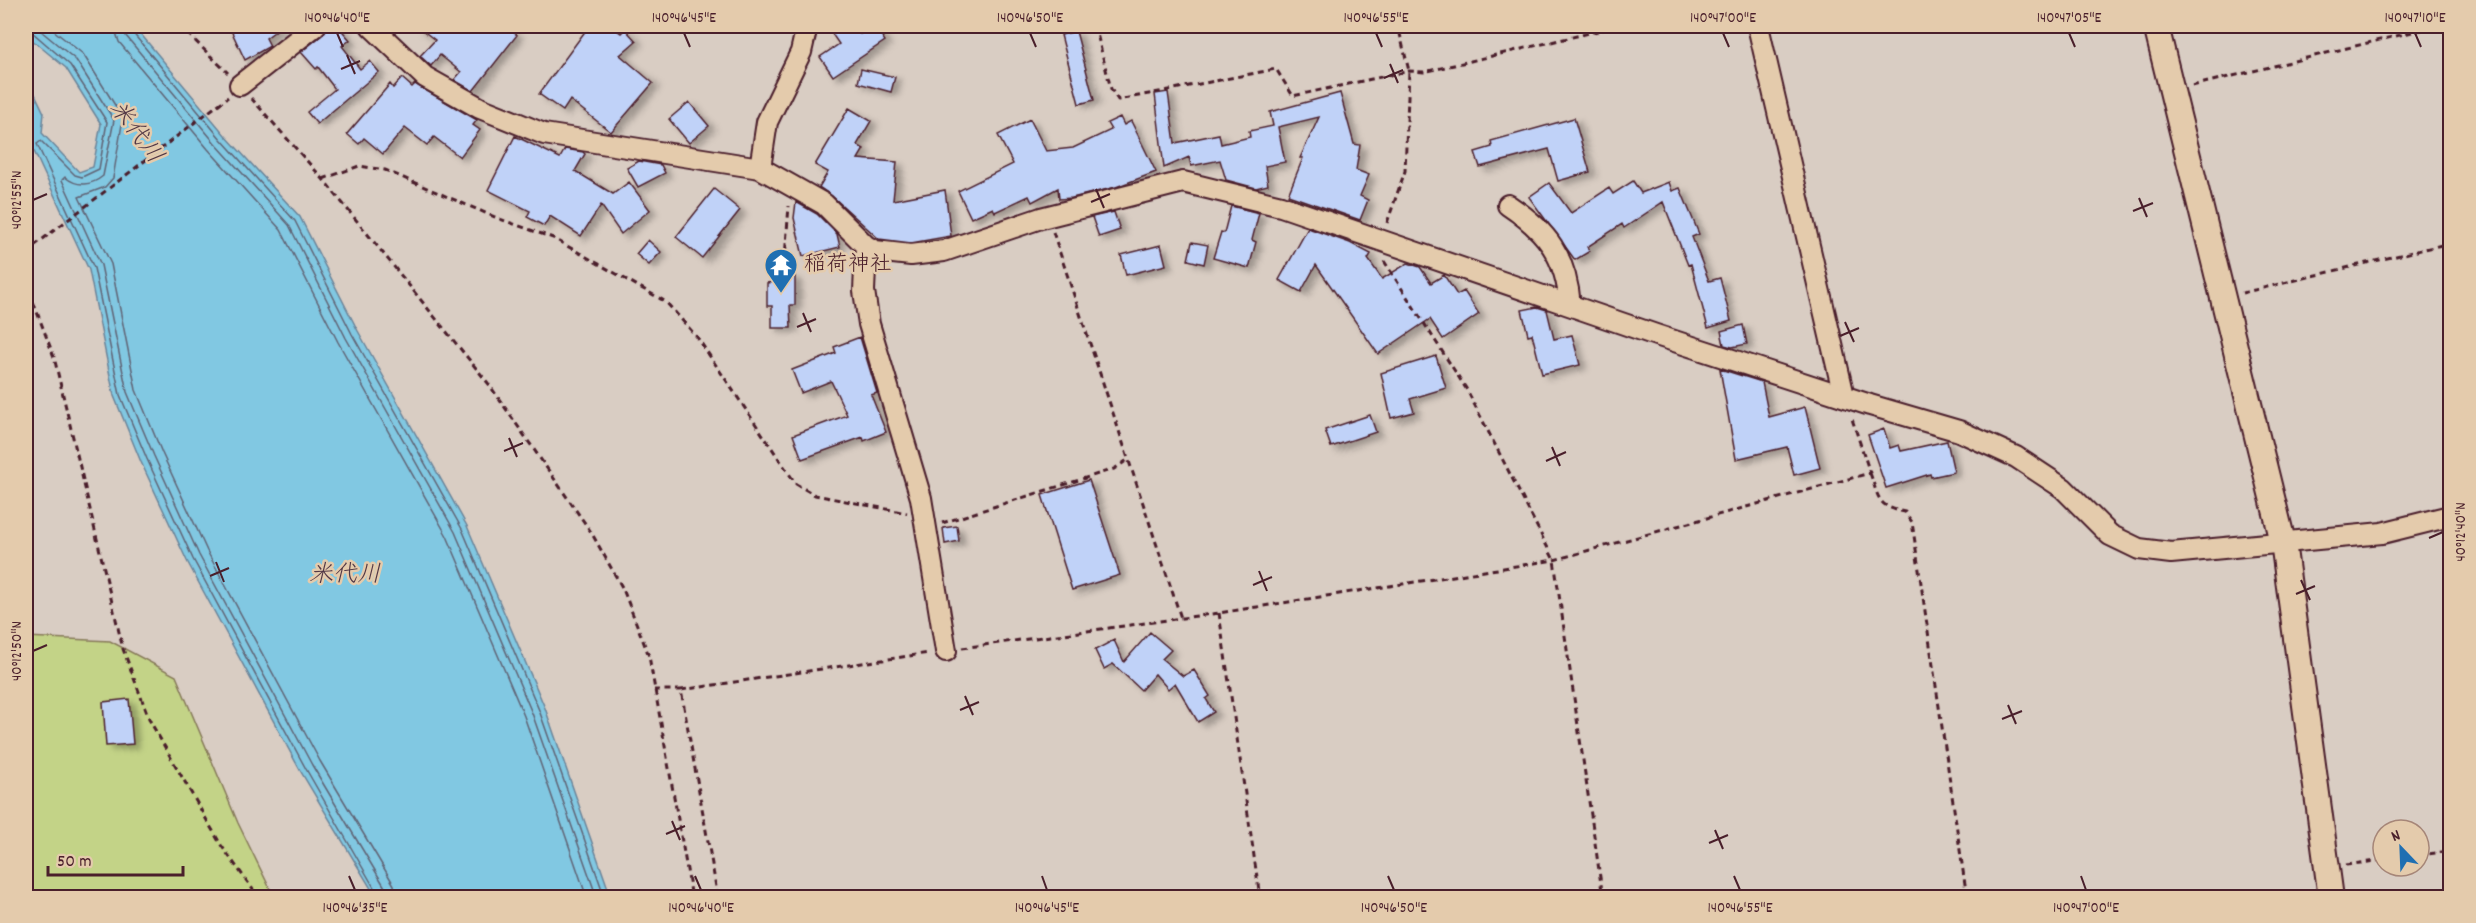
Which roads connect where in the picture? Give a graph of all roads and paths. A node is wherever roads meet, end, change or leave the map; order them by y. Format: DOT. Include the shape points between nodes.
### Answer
graph roads {
  1 [pos="180,26"];
  2 [pos="315,26"];
  3 [pos="371,26"];
  4 [pos="807,26"];
  5 [pos="1095,26"];
  6 [pos="1398,26"];
  7 [pos="1619,26"];
  8 [pos="1758,26"];
  9 [pos="2156,26"];
  10 [pos="2437,26"];
  11 [pos="1409,71"];
  12 [pos="240,85"];
  13 [pos="2172,91"];
  14 [pos="224,100"];
  15 [pos="760,168"];
  16 [pos="323,179"];
  17 [pos="794,187"];
  18 [pos="1508,205"];
  19 [pos="1048,216"];
  20 [pos="1381,239"];
  21 [pos="2451,243"];
  22 [pos="866,246"];
  23 [pos="26,252"];
  24 [pos="784,270"];
  25 [pos="26,283"];
  26 [pos="2224,297"];
  27 [pos="1570,305"];
  28 [pos="1844,396"];
  29 [pos="1129,459"];
  30 [pos="1870,473"];
  31 [pos="2451,516"];
  32 [pos="925,520"];
  33 [pos="2283,542"];
  34 [pos="1554,560"];
  35 [pos="1219,613"];
  36 [pos="1181,618"];
  37 [pos="946,651"];
  38 [pos="654,690"];
  39 [pos="681,690"];
  40 [pos="2451,850"];
  41 [pos="2431,853"];
  42 [pos="2371,862"];
  43 [pos="2327,868"];
  44 [pos="259,897"];
  45 [pos="692,897"];
  46 [pos="718,897"];
  47 [pos="1260,897"];
  48 [pos="1603,897"];
  49 [pos="1967,897"];
  50 [pos="2331,897"];
  1 -- 12 [label="path"];
  2 -- 12 [label="street"];
  3 -- 15 [label="street" via="425,77 480,108 544,134"];
  4 -- 15 [label="street" via="801,51 767,122"];
  5 -- 11 [label="path" via="1111,88 1118,100 1276,69 1293,96"];
  6 -- 11 [label="path"];
  7 -- 11 [label="path" via="1425,72"];
  8 -- 28 [label="street"];
  9 -- 13 [label="street"];
  10 -- 13 [label="path"];
  11 -- 20 [label="path" via="1405,171"];
  12 -- 16 [label="path"];
  13 -- 26 [label="street"];
  14 -- 23 [label="path"];
  15 -- 17 [label="street"];
  16 -- 32 [label="path" via="359,166 385,170 553,238 626,278 666,302 697,337 796,484 815,495"];
  16 -- 38 [label="path" via="488,383 591,532 623,590 649,656"];
  17 -- 22 [label="street" via="824,204"];
  17 -- 24 [label="path" via="786,220"];
  18 -- 27 [label="street" via="1533,221 1547,237 1565,273"];
  19 -- 20 [label="street" via="1183,182 1281,206"];
  19 -- 22 [label="street" via="944,251 911,255 875,251"];
  19 -- 29 [label="path"];
  20 -- 27 [label="street"];
  20 -- 34 [label="path" via="1382,257 1467,390"];
  21 -- 26 [label="path"];
  22 -- 32 [label="street" via="864,291 869,324"];
  25 -- 44 [label="path" via="54,357 123,649 150,721 221,845"];
  26 -- 33 [label="street"];
  27 -- 28 [label="street"];
  28 -- 30 [label="path"];
  28 -- 33 [label="street" via="1959,430 2016,457 2063,488 2110,536 2139,549 2171,553"];
  29 -- 32 [label="path" via="1114,468"];
  29 -- 36 [label="path"];
  30 -- 34 [label="path"];
  30 -- 49 [label="path" via="1880,502 1888,509 1905,512 1912,522"];
  31 -- 33 [label="street" via="2382,533"];
  32 -- 37 [label="street"];
  33 -- 43 [label="street"];
  34 -- 35 [label="path"];
  34 -- 48 [label="path"];
  35 -- 36 [label="path"];
  35 -- 47 [label="path"];
  36 -- 37 [label="path"];
  37 -- 39 [label="path"];
  38 -- 39 [label="path"];
  38 -- 45 [label="path"];
  39 -- 46 [label="path"];
  40 -- 41 [label="path"];
  42 -- 43 [label="path"];
  43 -- 50 [label="street"];
}
